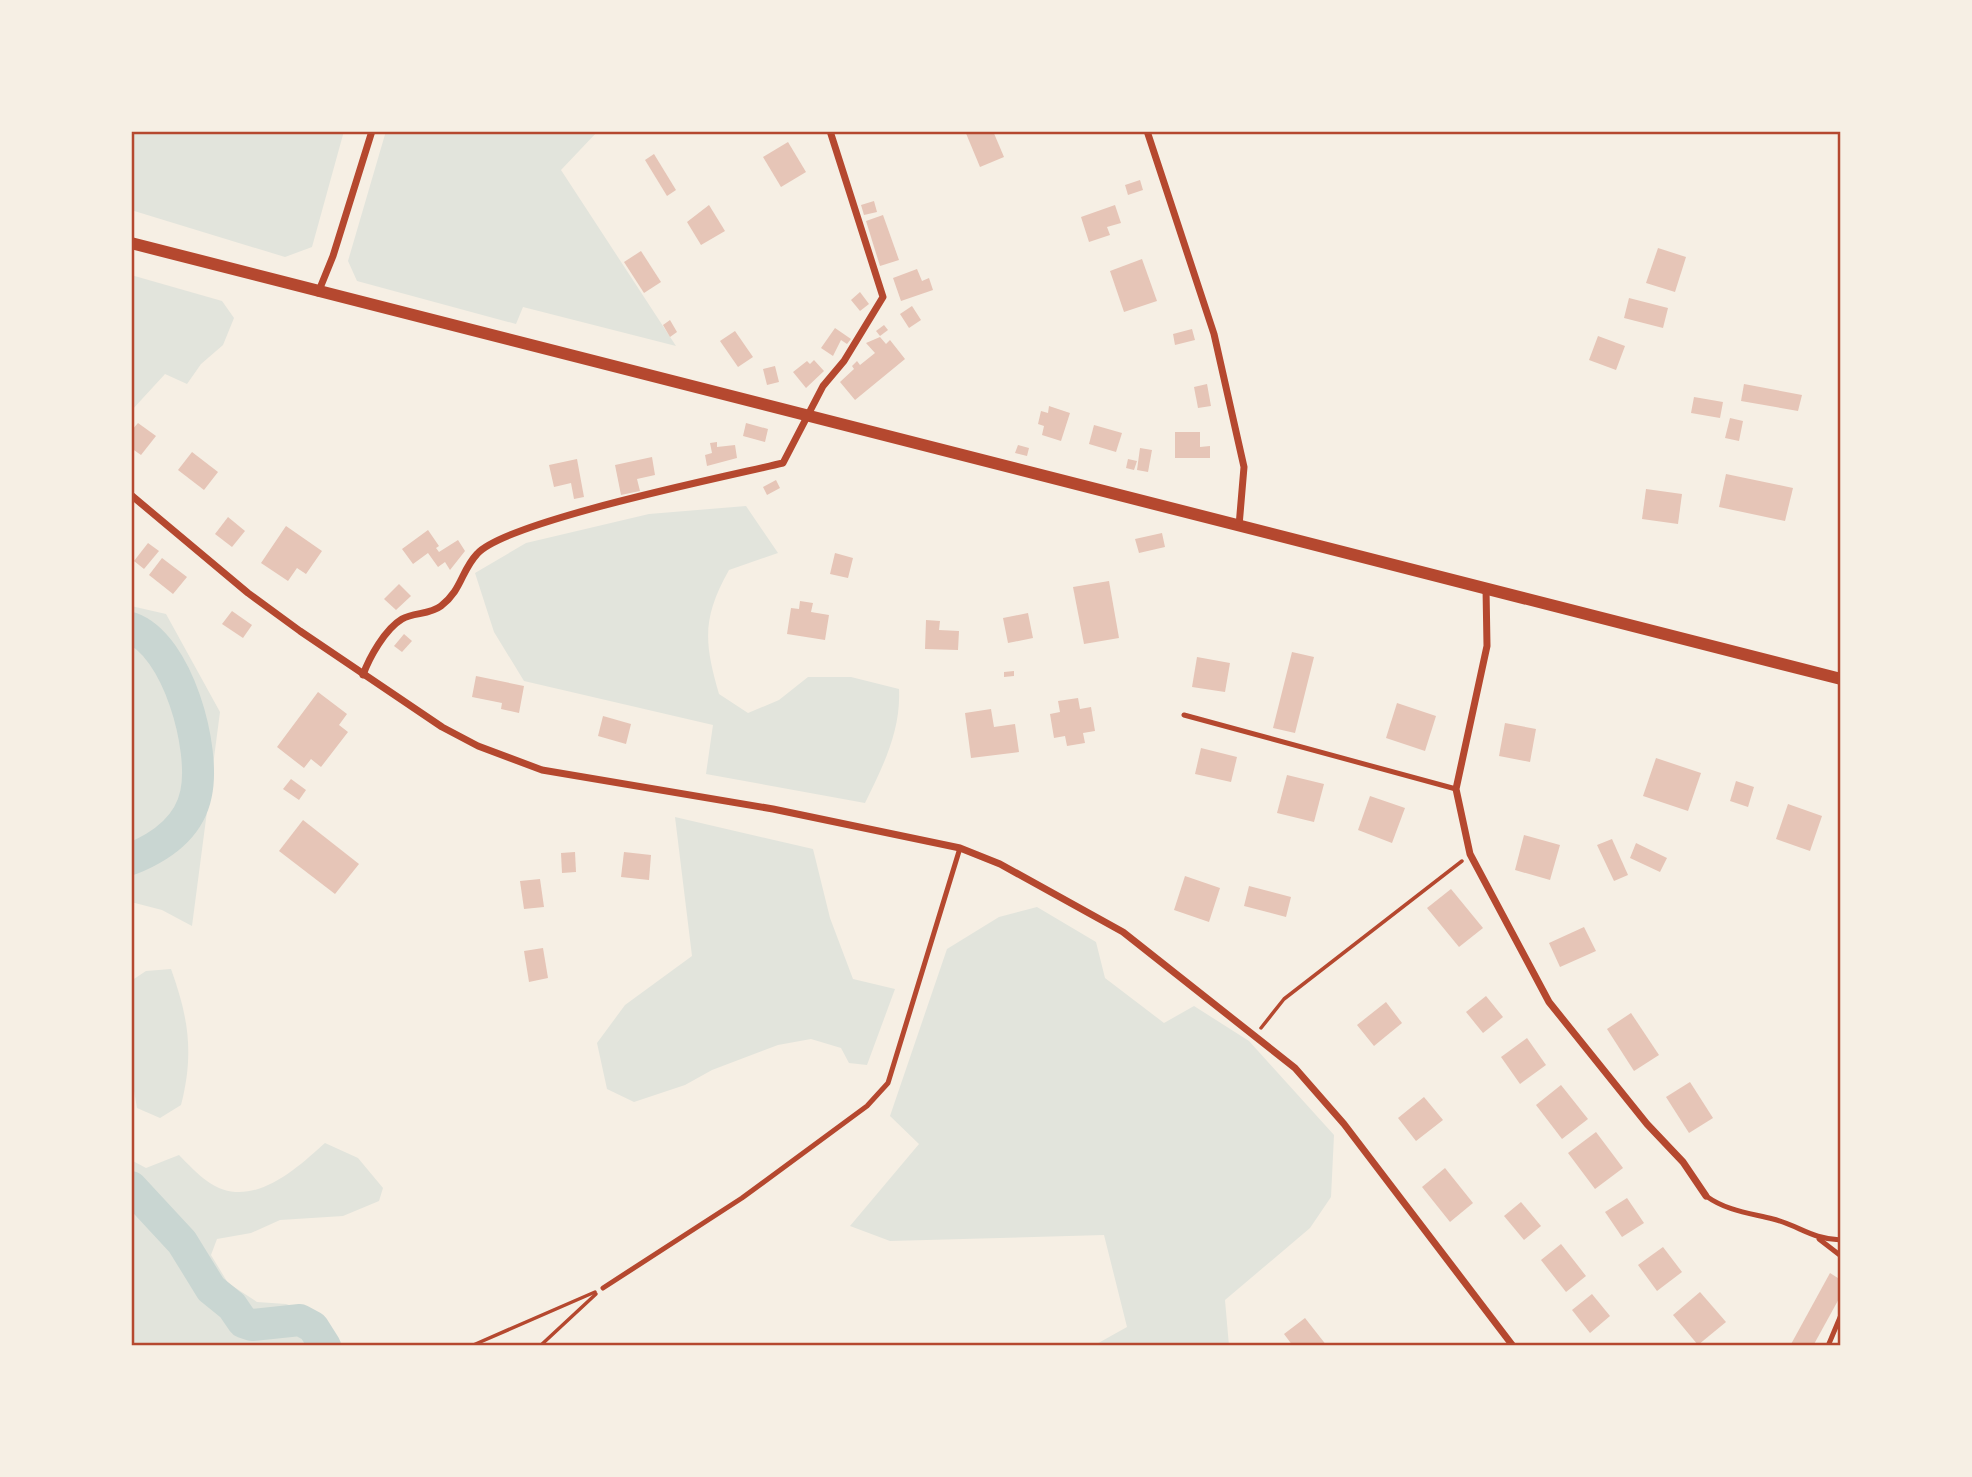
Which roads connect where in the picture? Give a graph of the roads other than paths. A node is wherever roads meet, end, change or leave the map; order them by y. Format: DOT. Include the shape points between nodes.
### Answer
graph roads {
  1 [pos="372,131"];
  2 [pos="830,131"];
  3 [pos="1147,131"];
  4 [pos="131,243"];
  5 [pos="318,293"];
  6 [pos="806,417"];
  7 [pos="131,495"];
  8 [pos="1239,526"];
  9 [pos="1486,586"];
  10 [pos="363,675"];
  11 [pos="1841,679"];
  12 [pos="1184,715"];
  13 [pos="1457,789"];
  14 [pos="960,848"];
  15 [pos="1706,1196"];
  16 [pos="1819,1239"];
  17 [pos="1841,1240"];
  18 [pos="1841,1256"];
  19 [pos="603,1288"];
  20 [pos="1841,1315"];
  21 [pos="1513,1346"];
  22 [pos="1828,1346"];
  1 -- 5 [label="street"];
  2 -- 6 [label="street" via="883,297"];
  3 -- 8 [label="street" via="1217,347 1244,467"];
  4 -- 5 [label="street"];
  5 -- 6 [label="street"];
  6 -- 8 [label="street"];
  6 -- 10 [label="street" via="783,463 543,523 477,553 454,596 433,612 402,619 371,653"];
  7 -- 10 [label="street" via="248,593"];
  8 -- 9 [label="street"];
  9 -- 11 [label="street"];
  9 -- 13 [label="street" via="1487,646"];
  10 -- 14 [label="street" via="478,746 542,770 773,809"];
  12 -- 13 [label="lane"];
  13 -- 15 [label="street" via="1470,855 1549,1003 1683,1162"];
  14 -- 19 [label="lane" via="888,1083 867,1106 742,1198"];
  14 -- 21 [label="street" via="1000,864 1123,932 1294,1068 1344,1124"];
  15 -- 16 [label="lane" via="1720,1206 1776,1220"];
  16 -- 17 [label="lane"];
  16 -- 18 [label="lane"];
  20 -- 22 [label="lane"];
}
